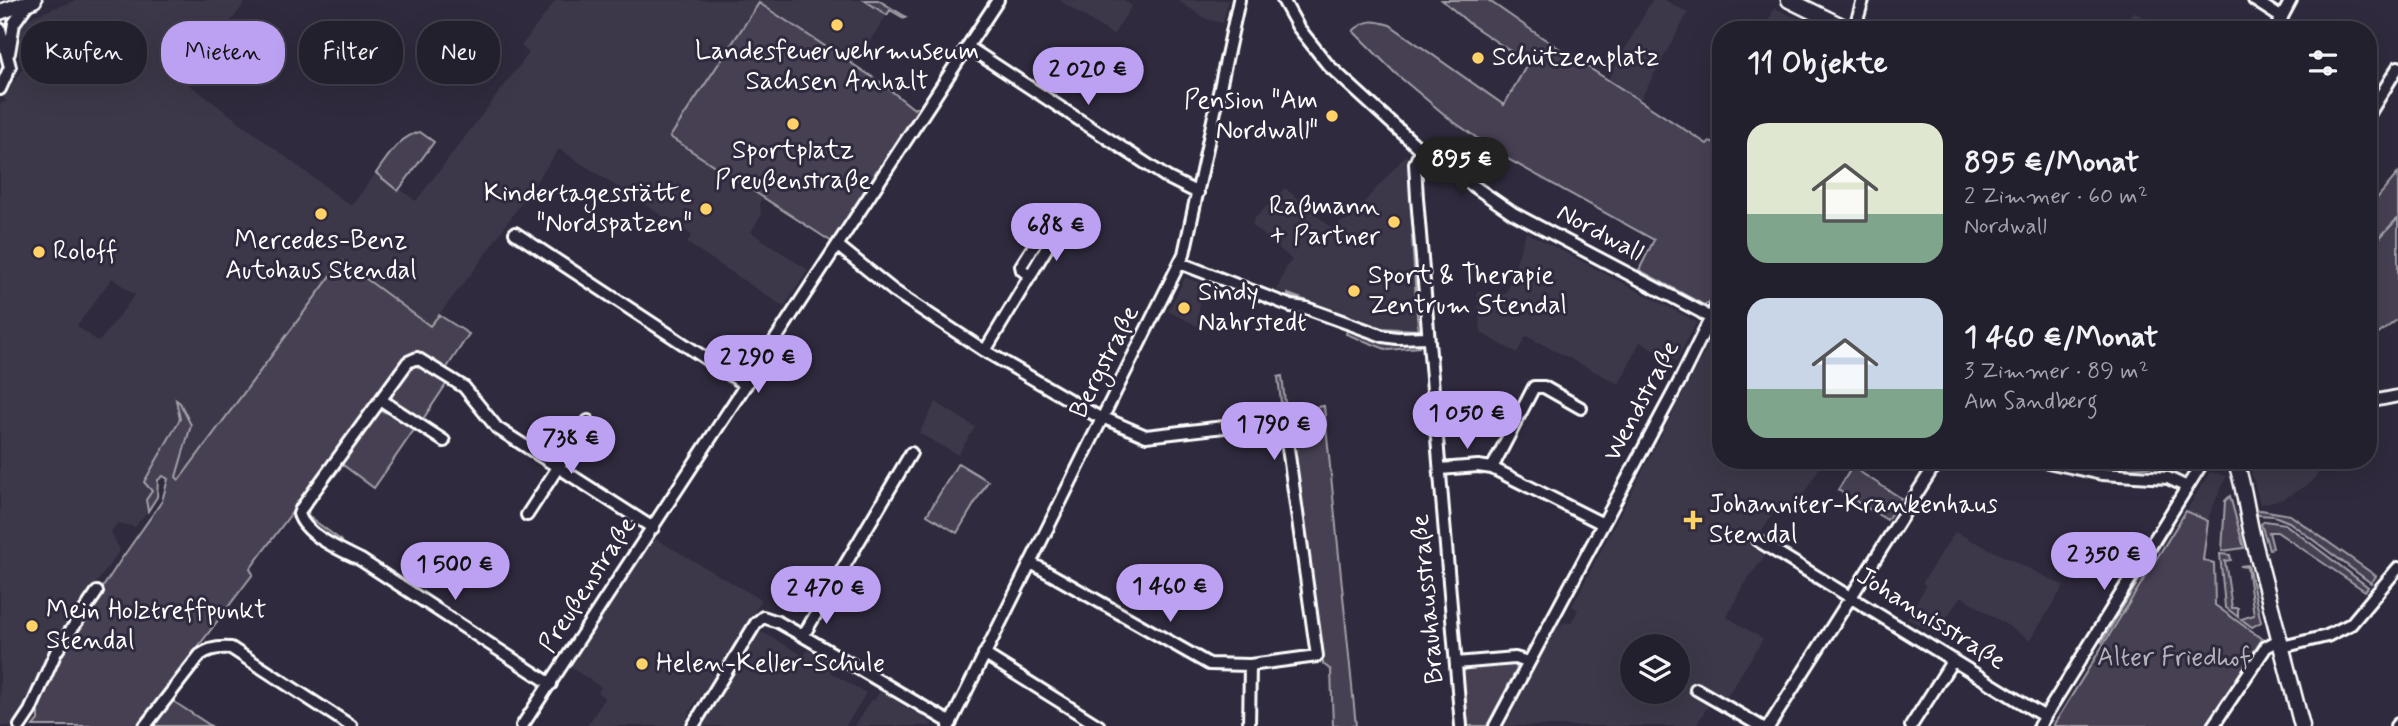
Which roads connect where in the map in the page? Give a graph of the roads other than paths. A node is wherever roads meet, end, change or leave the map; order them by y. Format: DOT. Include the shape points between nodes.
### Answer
graph roads {
  1 [pos="998,0"];
  2 [pos="1239,0"];
  3 [pos="1283,0"];
  4 [pos="1789,0"];
  5 [pos="1863,0"];
  6 [pos="2254,0"];
  7 [pos="2291,0"];
  8 [pos="32,1"];
  9 [pos="0,12"];
  10 [pos="2281,18"];
  11 [pos="1833,21"];
  12 [pos="1855,21"];
  13 [pos="2280,21"];
  14 [pos="0,30"];
  15 [pos="968,47"];
  16 [pos="8,56"];
  17 [pos="2398,67"];
  18 [pos="0,89"];
  19 [pos="2377,101"];
  20 [pos="1421,150"];
  21 [pos="1198,193"];
  22 [pos="515,233"];
  23 [pos="838,246"];
  24 [pos="1180,263"];
  25 [pos="1031,275"];
  26 [pos="1712,315"];
  27 [pos="1710,319"];
  28 [pos="1428,337"];
  29 [pos="985,351"];
  30 [pos="746,385"];
  31 [pos="2398,396"];
  32 [pos="381,400"];
  33 [pos="2377,400"];
  34 [pos="1581,408"];
  35 [pos="1102,418"];
  36 [pos="588,421"];
  37 [pos="444,441"];
  38 [pos="911,453"];
  39 [pos="558,467"];
  40 [pos="1492,468"];
  41 [pos="1440,469"];
  42 [pos="1932,469"];
  43 [pos="2080,469"];
  44 [pos="2198,469"];
  45 [pos="2237,469"];
  46 [pos="2187,486"];
  47 [pos="527,514"];
  48 [pos="1601,523"];
  49 [pos="653,528"];
  50 [pos="1757,540"];
  51 [pos="1031,562"];
  52 [pos="2398,568"];
  53 [pos="97,592"];
  54 [pos="1852,596"];
  55 [pos="803,636"];
  56 [pos="2280,643"];
  57 [pos="984,654"];
  58 [pos="1953,660"];
  59 [pos="1528,662"];
  60 [pos="1457,663"];
  61 [pos="1250,665"];
  62 [pos="551,684"];
  63 [pos="1696,689"];
  64 [pos="2042,721"];
  65 [pos="950,725"];
  66 [pos="20,726"];
  67 [pos="145,726"];
  68 [pos="351,726"];
  69 [pos="522,726"];
  70 [pos="693,726"];
  71 [pos="1099,726"];
  72 [pos="1249,726"];
  73 [pos="1461,726"];
  74 [pos="1495,726"];
  75 [pos="1760,726"];
  76 [pos="1769,726"];
  77 [pos="1911,726"];
  78 [pos="2213,726"];
  79 [pos="2302,726"];
  1 -- 15 [label="street, Preußenstraße"];
  2 -- 21 [label="street, Bergstraße"];
  3 -- 20 [label="street, Nordwall" via="1328,65"];
  4 -- 11 [label="main road"];
  5 -- 12 [label="street"];
  6 -- 10 [label="street"];
  7 -- 10 [label="street"];
  8 -- 9 [label="main road"];
  8 -- 16 [label="street" via="13,23"];
  10 -- 13 [label="street"];
  14 -- 16 [label="street"];
  15 -- 21 [label="street"];
  15 -- 23 [label="street, Preußenstraße"];
  16 -- 18 [label="street" via="10,67"];
  17 -- 19 [label="street"];
  20 -- 27 [label="street, Nordwall" via="1513,213"];
  20 -- 28 [label="street, Brauhausstraße" via="1415,163"];
  21 -- 24 [label="street, Bergstraße"];
  22 -- 30 [label="street"];
  23 -- 29 [label="street"];
  23 -- 30 [label="street, Preußenstraße"];
  24 -- 28 [label="street" via="1383,336"];
  24 -- 35 [label="street, Bergstraße"];
  25 -- 29 [label="street"];
  26 -- 27 [label="street, Wendstraße"];
  27 -- 48 [label="street, Wendstraße"];
  28 -- 41 [label="street, Brauhausstraße"];
  29 -- 35 [label="street"];
  30 -- 49 [label="street, Preußenstraße"];
  31 -- 33 [label="street"];
  32 -- 37 [label="street"];
  32 -- 39 [label="street" via="408,362 417,358 464,387 497,428"];
  32 -- 62 [label="street" via="301,509 305,526"];
  34 -- 40 [label="street" via="1544,387 1534,387"];
  35 -- 51 [label="street, Bergstraße"];
  35 -- 61 [label="street" via="1146,436 1259,423 1281,433 1288,448 1317,656"];
  36 -- 39 [label="street"];
  38 -- 55 [label="street"];
  39 -- 47 [label="street"];
  39 -- 49 [label="street"];
  40 -- 41 [label="street"];
  40 -- 48 [label="street"];
  41 -- 60 [label="street, Brauhausstraße"];
  42 -- 54 [label="street"];
  43 -- 46 [label="street" via="2167,478"];
  44 -- 46 [label="street"];
  45 -- 56 [label="main road"];
  46 -- 64 [label="street"];
  48 -- 59 [label="street, Wendstraße"];
  49 -- 62 [label="street, Preußenstraße"];
  50 -- 54 [label="street, Johannisstraße"];
  51 -- 57 [label="street, Bergstraße"];
  51 -- 61 [label="street" via="1202,661"];
  52 -- 56 [label="street" via="2351,624 2327,636"];
  53 -- 66 [label="street" via="56,652"];
  54 -- 58 [label="street, Johannisstraße"];
  54 -- 76 [label="street"];
  55 -- 65 [label="street, Bergstraße"];
  55 -- 70 [label="street, Bergstraße" via="763,617"];
  56 -- 78 [label="street" via="2266,647"];
  56 -- 79 [label="main road"];
  57 -- 65 [label="street, Bergstraße"];
  57 -- 71 [label="street"];
  58 -- 64 [label="street, Johannisstraße"];
  58 -- 77 [label="street"];
  59 -- 60 [label="street" via="1515,658"];
  59 -- 74 [label="street, Wendstraße"];
  60 -- 73 [label="street, Brauhausstraße"];
  61 -- 72 [label="street"];
  62 -- 69 [label="street, Preußenstraße"];
  63 -- 75 [label="street"];
  67 -- 68 [label="street" via="200,655 219,647 231,648"];
}
